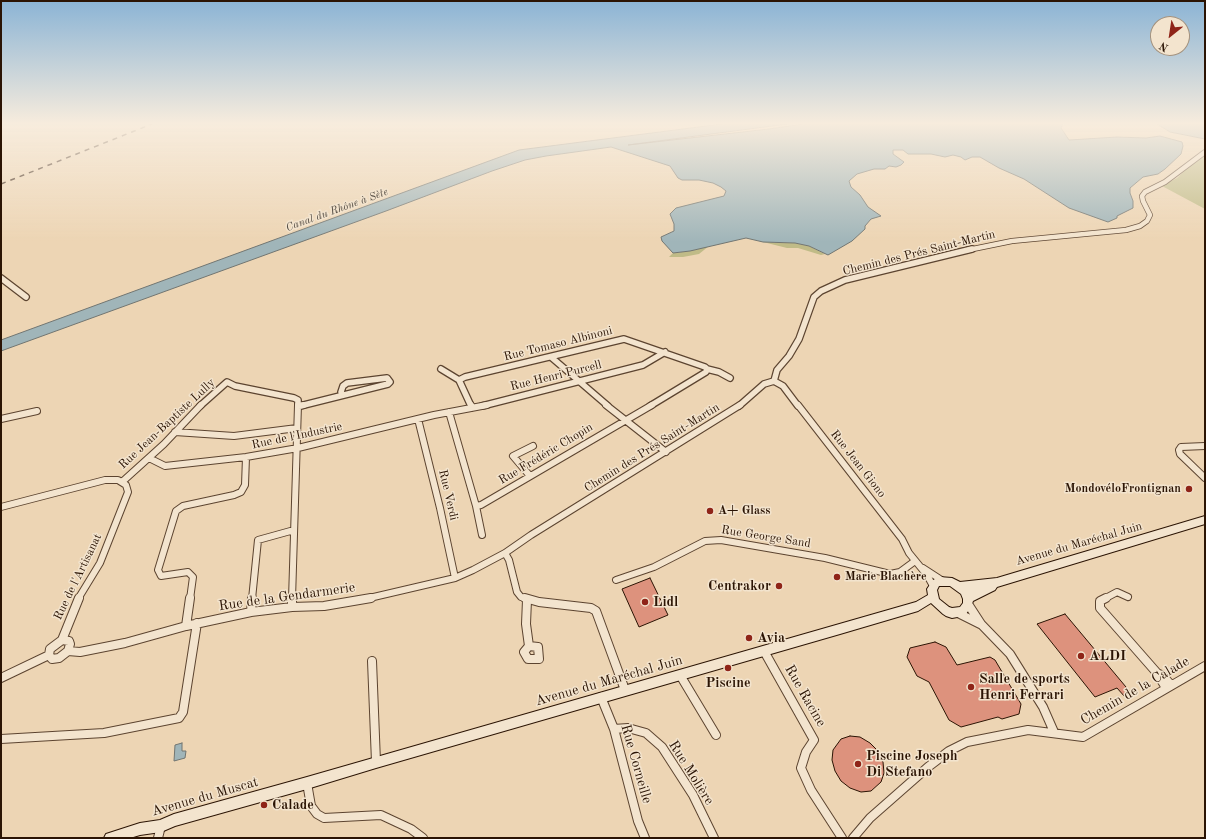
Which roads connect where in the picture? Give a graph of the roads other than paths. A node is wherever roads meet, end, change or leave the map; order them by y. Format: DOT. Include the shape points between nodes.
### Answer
graph roads {
  1 [pos="1188,163"];
  2 [pos="1,278"];
  3 [pos="26,297"];
  4 [pos="665,352"];
  5 [pos="551,357"];
  6 [pos="441,369"];
  7 [pos="707,370"];
  8 [pos="730,378"];
  9 [pos="459,380"];
  10 [pos="774,381"];
  11 [pos="579,382"];
  12 [pos="342,394"];
  13 [pos="298,406"];
  14 [pos="472,408"];
  15 [pos="37,411"];
  16 [pos="449,412"];
  17 [pos="1,419"];
  18 [pos="418,419"];
  19 [pos="626,420"];
  20 [pos="297,428"];
  21 [pos="176,432"];
  22 [pos="532,446"];
  23 [pos="1205,446"];
  24 [pos="298,448"];
  25 [pos="666,452"];
  26 [pos="246,457"];
  27 [pos="149,458"];
  28 [pos="530,476"];
  29 [pos="1205,478"];
  30 [pos="122,482"];
  31 [pos="476,506"];
  32 [pos="1,507"];
  33 [pos="1205,520"];
  34 [pos="1205,524"];
  35 [pos="294,530"];
  36 [pos="482,535"];
  37 [pos="505,553"];
  38 [pos="917,563"];
  39 [pos="455,578"];
  40 [pos="616,580"];
  41 [pos="943,581"];
  42 [pos="933,586"];
  43 [pos="960,587"];
  44 [pos="933,597"];
  45 [pos="1128,597"];
  46 [pos="527,600"];
  47 [pos="968,601"];
  48 [pos="918,606"];
  49 [pos="292,607"];
  50 [pos="940,607"];
  51 [pos="251,612"];
  52 [pos="958,613"];
  53 [pos="197,624"];
  54 [pos="982,624"];
  55 [pos="186,626"];
  56 [pos="62,640"];
  57 [pos="529,646"];
  58 [pos="68,651"];
  59 [pos="764,651"];
  60 [pos="49,655"];
  61 [pos="372,661"];
  62 [pos="1205,666"];
  63 [pos="680,675"];
  64 [pos="1,678"];
  65 [pos="1168,686"];
  66 [pos="625,690"];
  67 [pos="601,697"];
  68 [pos="614,729"];
  69 [pos="1054,732"];
  70 [pos="716,735"];
  71 [pos="1,739"];
  72 [pos="376,762"];
  73 [pos="307,783"];
  74 [pos="160,832"];
  75 [pos="110,838"];
  76 [pos="423,838"];
  77 [pos="644,838"];
  78 [pos="714,838"];
  79 [pos="842,838"];
  80 [pos="853,838"];
  1 -- 10 [label="street, Chemin des Prés Saint-Martin" via="1165,182 1145,192 1142,196 1143,201 1150,215 1140,226 1126,230 1087,232 1045,239 1012,240 860,276 827,288 814,296 799,339 777,370"];
  2 -- 3 [label="street"];
  4 -- 5 [label="street, Rue Tomaso Albinoni" via="624,339"];
  4 -- 7 [label="street, Rue Tomaso Albinoni"];
  4 -- 11 [label="street, Rue Henri Purcell" via="644,365"];
  5 -- 9 [label="street, Rue Tomaso Albinoni"];
  5 -- 11 [label="street"];
  6 -- 9 [label="street"];
  7 -- 8 [label="street, Rue Tomaso Albinoni" via="719,372"];
  7 -- 19 [label="street"];
  9 -- 14 [label="street"];
  10 -- 25 [label="street, Chemin des Prés Saint-Martin" via="764,384 746,401"];
  10 -- 38 [label="street, Rue Jean Giono" via="788,392 890,523"];
  11 -- 14 [label="street, Rue Henri Purcell"];
  11 -- 19 [label="street"];
  12 -- 12 [label="street" via="347,395 388,384 390,380 387,378 347,383 343,386"];
  12 -- 13 [label="street"];
  13 -- 20 [label="street"];
  13 -- 21 [label="street, Rue Jean-Baptiste Lully" via="298,400 294,398 227,382 198,407"];
  14 -- 16 [label="street, Rue Henri Purcell"];
  15 -- 17 [label="street"];
  16 -- 18 [label="street, Rue de l'Industrie"];
  16 -- 31 [label="street"];
  18 -- 24 [label="street, Rue de l'Industrie"];
  18 -- 39 [label="street, Rue Verdi"];
  19 -- 25 [label="street"];
  19 -- 28 [label="street, Rue Frédéric Chopin"];
  20 -- 21 [label="street" via="234,436"];
  20 -- 24 [label="street"];
  21 -- 27 [label="street, Rue Jean-Baptiste Lully"];
  22 -- 28 [label="street" via="512,456"];
  23 -- 29 [label="street" via="1181,447 1179,450"];
  24 -- 26 [label="street, Rue de l'Industrie"];
  24 -- 35 [label="street"];
  25 -- 37 [label="street, Chemin des Prés Saint-Martin"];
  26 -- 27 [label="street, Rue de l'Industrie" via="165,466"];
  26 -- 55 [label="street" via="245,485 241,492 183,506 176,511 158,570 161,576 188,572 193,577"];
  27 -- 30 [label="street, Rue Jean-Baptiste Lully"];
  28 -- 31 [label="street, Rue Frédéric Chopin" via="482,505"];
  30 -- 32 [label="street" via="105,480"];
  30 -- 56 [label="street, Rue de l'Artisanat" via="128,489 124,504 100,563 78,599"];
  31 -- 36 [label="street"];
  33 -- 43 [label="main road, Avenue du Maréchal Juin" via="997,582"];
  34 -- 47 [label="main road, Avenue du Maréchal Juin" via="984,590"];
  35 -- 49 [label="street"];
  35 -- 51 [label="street" via="258,540"];
  37 -- 39 [label="street, Rue de la Gendarmerie" via="488,564"];
  37 -- 46 [label="street" via="517,592 521,598"];
  38 -- 40 [label="street, Rue George Sand" via="890,574 825,558 721,540 705,541 654,567"];
  38 -- 41 [label="street, Rue Jean Giono"];
  38 -- 42 [label="street, Rue Jean Giono"];
  39 -- 49 [label="street, Rue de la Gendarmerie" via="371,598 324,606"];
  41 -- 42 [label="main road"];
  41 -- 43 [label="main road" via="952,582"];
  42 -- 44 [label="main road"];
  43 -- 47 [label="main road"];
  44 -- 48 [label="main road, Avenue du Maréchal Juin"];
  44 -- 50 [label="main road"];
  45 -- 65 [label="street" via="1117,592 1100,601 1100,608"];
  46 -- 57 [label="street" via="526,624"];
  46 -- 66 [label="street" via="590,608 596,612"];
  47 -- 52 [label="main road" via="963,611"];
  47 -- 54 [label="street"];
  48 -- 50 [label="main road, Avenue du Maréchal Juin"];
  48 -- 59 [label="main road, Avenue du Maréchal Juin"];
  49 -- 51 [label="street, Rue de la Gendarmerie"];
  50 -- 52 [label="main road"];
  51 -- 53 [label="street, Rue de la Gendarmerie"];
  52 -- 54 [label="street"];
  53 -- 55 [label="street, Rue de la Gendarmerie"];
  53 -- 71 [label="street" via="183,712 179,718 104,733"];
  54 -- 69 [label="street" via="1010,654 1030,684"];
  55 -- 58 [label="street, Rue de la Gendarmerie" via="125,643 80,652"];
  56 -- 58 [label="street" via="69,641"];
  56 -- 60 [label="street" via="53,645"];
  58 -- 60 [label="street, Rue de la Gendarmerie" via="56,659"];
  59 -- 63 [label="main road, Avenue du Maréchal Juin"];
  59 -- 79 [label="street, Rue Racine" via="814,740 806,752 801,768 811,790"];
  60 -- 64 [label="street"];
  61 -- 72 [label="street"];
  62 -- 65 [label="street, Chemin de la Calade"];
  63 -- 66 [label="main road, Avenue du Maréchal Juin"];
  63 -- 70 [label="street"];
  65 -- 69 [label="street, Chemin de la Calade" via="1083,737"];
  66 -- 67 [label="main road, Avenue du Maréchal Juin"];
  67 -- 68 [label="street, Rue Corneille"];
  67 -- 72 [label="main road, Avenue du Maréchal Juin"];
  68 -- 77 [label="street, Rue Corneille"];
  68 -- 78 [label="street, Rue Molière" via="628,728 646,733 662,747 693,795"];
  69 -- 80 [label="street, Chemin de la Calade" via="1028,730 967,742 949,751 870,818"];
  72 -- 73 [label="main road, Avenue du Maréchal Juin"];
  73 -- 74 [label="main road, Avenue du Muscat" via="174,820"];
  73 -- 76 [label="street" via="311,806 324,818 381,815 411,829"];
  74 -- 75 [label="main road, Avenue du Muscat" via="140,829"];
}
